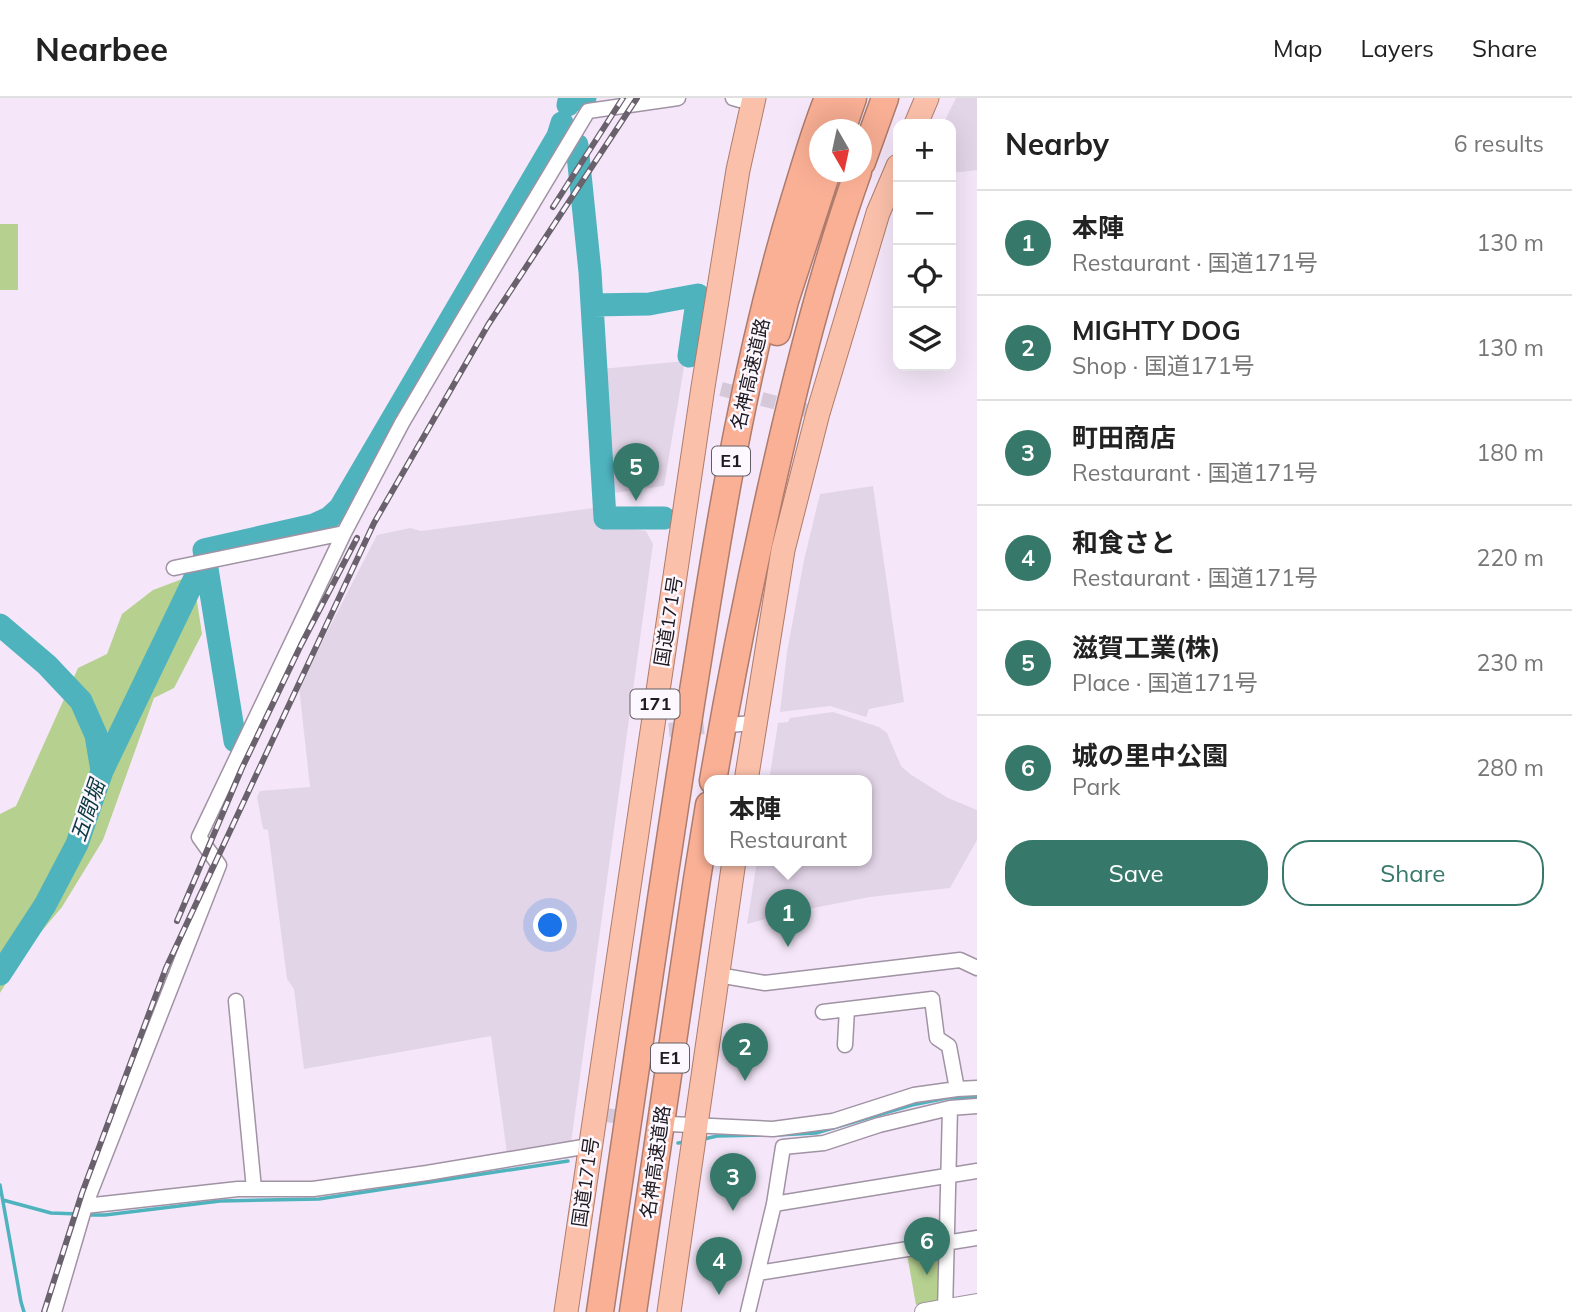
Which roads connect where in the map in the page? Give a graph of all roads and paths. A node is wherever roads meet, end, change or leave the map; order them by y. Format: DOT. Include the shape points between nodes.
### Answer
graph roads {
  1 [pos="678,98"];
  2 [pos="885,98"];
  3 [pos="927,98"];
  4 [pos="742,99"];
  5 [pos="603,104"];
  6 [pos="839,109"];
  7 [pos="918,119"];
  8 [pos="872,134"];
  9 [pos="893,178"];
  10 [pos="824,182"];
  11 [pos="855,182"];
  12 [pos="344,533"];
  13 [pos="174,568"];
  14 [pos="754,723"];
  15 [pos="728,725"];
  16 [pos="714,775"];
  17 [pos="747,775"];
  18 [pos="672,822"];
  19 [pos="704,836"];
  20 [pos="733,866"];
  21 [pos="977,968"];
  22 [pos="718,975"];
  23 [pos="236,1001"];
  24 [pos="847,1009"];
  25 [pos="823,1012"];
  26 [pos="845,1045"];
  27 [pos="957,1088"];
  28 [pos="977,1088"];
  29 [pos="977,1106"];
  30 [pos="950,1108"];
  31 [pos="670,1124"];
  32 [pos="696,1124"];
  33 [pos="589,1146"];
  34 [pos="977,1171"];
  35 [pos="949,1177"];
  36 [pos="254,1189"];
  37 [pos="774,1204"];
  38 [pos="85,1206"];
  39 [pos="977,1238"];
  40 [pos="947,1243"];
  41 [pos="758,1273"];
  42 [pos="977,1303"];
  43 [pos="945,1310"];
  44 [pos="54,1312"];
  45 [pos="566,1312"];
  46 [pos="600,1312"];
  47 [pos="633,1312"];
  48 [pos="669,1312"];
  49 [pos="748,1312"];
  50 [pos="924,1312"];
  1 -- 5 [label="street"];
  2 -- 8 [label="highway"];
  3 -- 7 [label="highway"];
  4 -- 33 [label="highway, 国道171号 / 171" via="722,219 725,251 712,388 600,1114"];
  5 -- 12 [label="street" via="588,111 402,423"];
  6 -- 18 [label="highway, 名神高速道路 / E1" via="776,258 751,363 719,526"];
  9 -- 14 [label="highway" via="812,412"];
  10 -- 18 [label="highway, 名神高速道路 / E1" via="785,301 726,544"];
  11 -- 16 [label="highway, E1" via="817,299 784,429"];
  12 -- 13 [label="street"];
  12 -- 38 [label="street" via="199,837 219,865"];
  14 -- 15 [label="street"];
  14 -- 17 [label="highway"];
  18 -- 46 [label="highway, 名神高速道路 / E1"];
  19 -- 47 [label="highway, 名神高速道路 / E1"];
  20 -- 22 [label="highway"];
  21 -- 22 [label="street" via="960,960 765,983"];
  22 -- 32 [label="highway"];
  23 -- 36 [label="street"];
  24 -- 25 [label="street"];
  24 -- 26 [label="street"];
  24 -- 27 [label="street" via="932,999 937,1038 949,1046"];
  27 -- 28 [label="street"];
  27 -- 32 [label="street" via="914,1095 833,1121 773,1129"];
  29 -- 30 [label="street"];
  30 -- 35 [label="street"];
  30 -- 37 [label="street" via="824,1143 783,1147"];
  31 -- 32 [label="street"];
  32 -- 48 [label="highway"];
  33 -- 36 [label="street" via="313,1189"];
  33 -- 45 [label="highway, 国道171号 / 171"];
  34 -- 35 [label="street"];
  35 -- 37 [label="street"];
  35 -- 40 [label="street"];
  36 -- 38 [label="street"];
  37 -- 41 [label="street"];
  38 -- 44 [label="street"];
  39 -- 40 [label="street"];
  40 -- 41 [label="street"];
  40 -- 43 [label="street"];
  41 -- 49 [label="street"];
  42 -- 43 [label="street"];
  43 -- 50 [label="street"];
}
